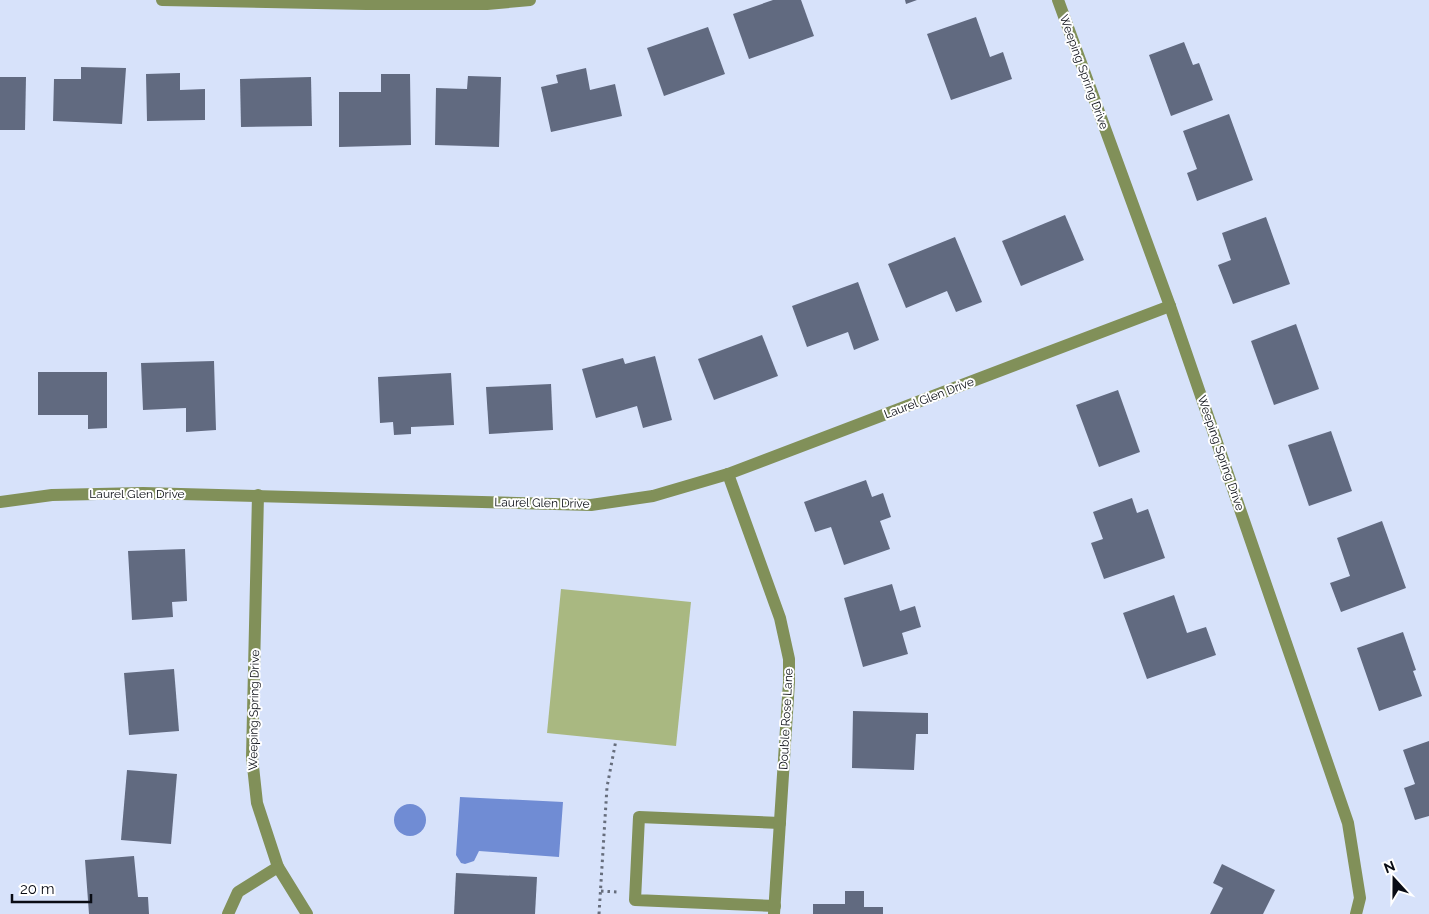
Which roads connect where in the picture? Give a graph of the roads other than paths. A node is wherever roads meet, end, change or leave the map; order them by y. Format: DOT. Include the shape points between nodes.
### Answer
graph roads {
  1 [pos="162,0"];
  2 [pos="530,0"];
  3 [pos="1058,0"];
  4 [pos="1170,306"];
  5 [pos="728,474"];
  6 [pos="258,495"];
  7 [pos="0,502"];
  8 [pos="780,823"];
  9 [pos="278,867"];
  10 [pos="774,910"];
  11 [pos="1357,913"];
  12 [pos="228,914"];
  13 [pos="307,914"];
  1 -- 2 [label="street" via="348,4 487,4"];
  3 -- 4 [label="street, Weeping Spring Drive"];
  4 -- 5 [label="street, Laurel Glen Drive"];
  4 -- 11 [label="street, Weeping Spring Drive" via="1348,822 1360,898"];
  5 -- 6 [label="street, Laurel Glen Drive" via="653,496 591,505"];
  5 -- 8 [label="street, Double Rose Lane" via="780,618 789,659"];
  6 -- 7 [label="street, Laurel Glen Drive" via="52,495"];
  6 -- 9 [label="street, Weeping Spring Drive" via="252,757 256,803"];
  8 -- 10 [label="street, Double Rose Lane"];
  8 -- 10 [label="street" via="639,817 635,900"];
  9 -- 12 [label="street" via="238,892"];
  9 -- 13 [label="street, Weeping Spring Drive"];
}
